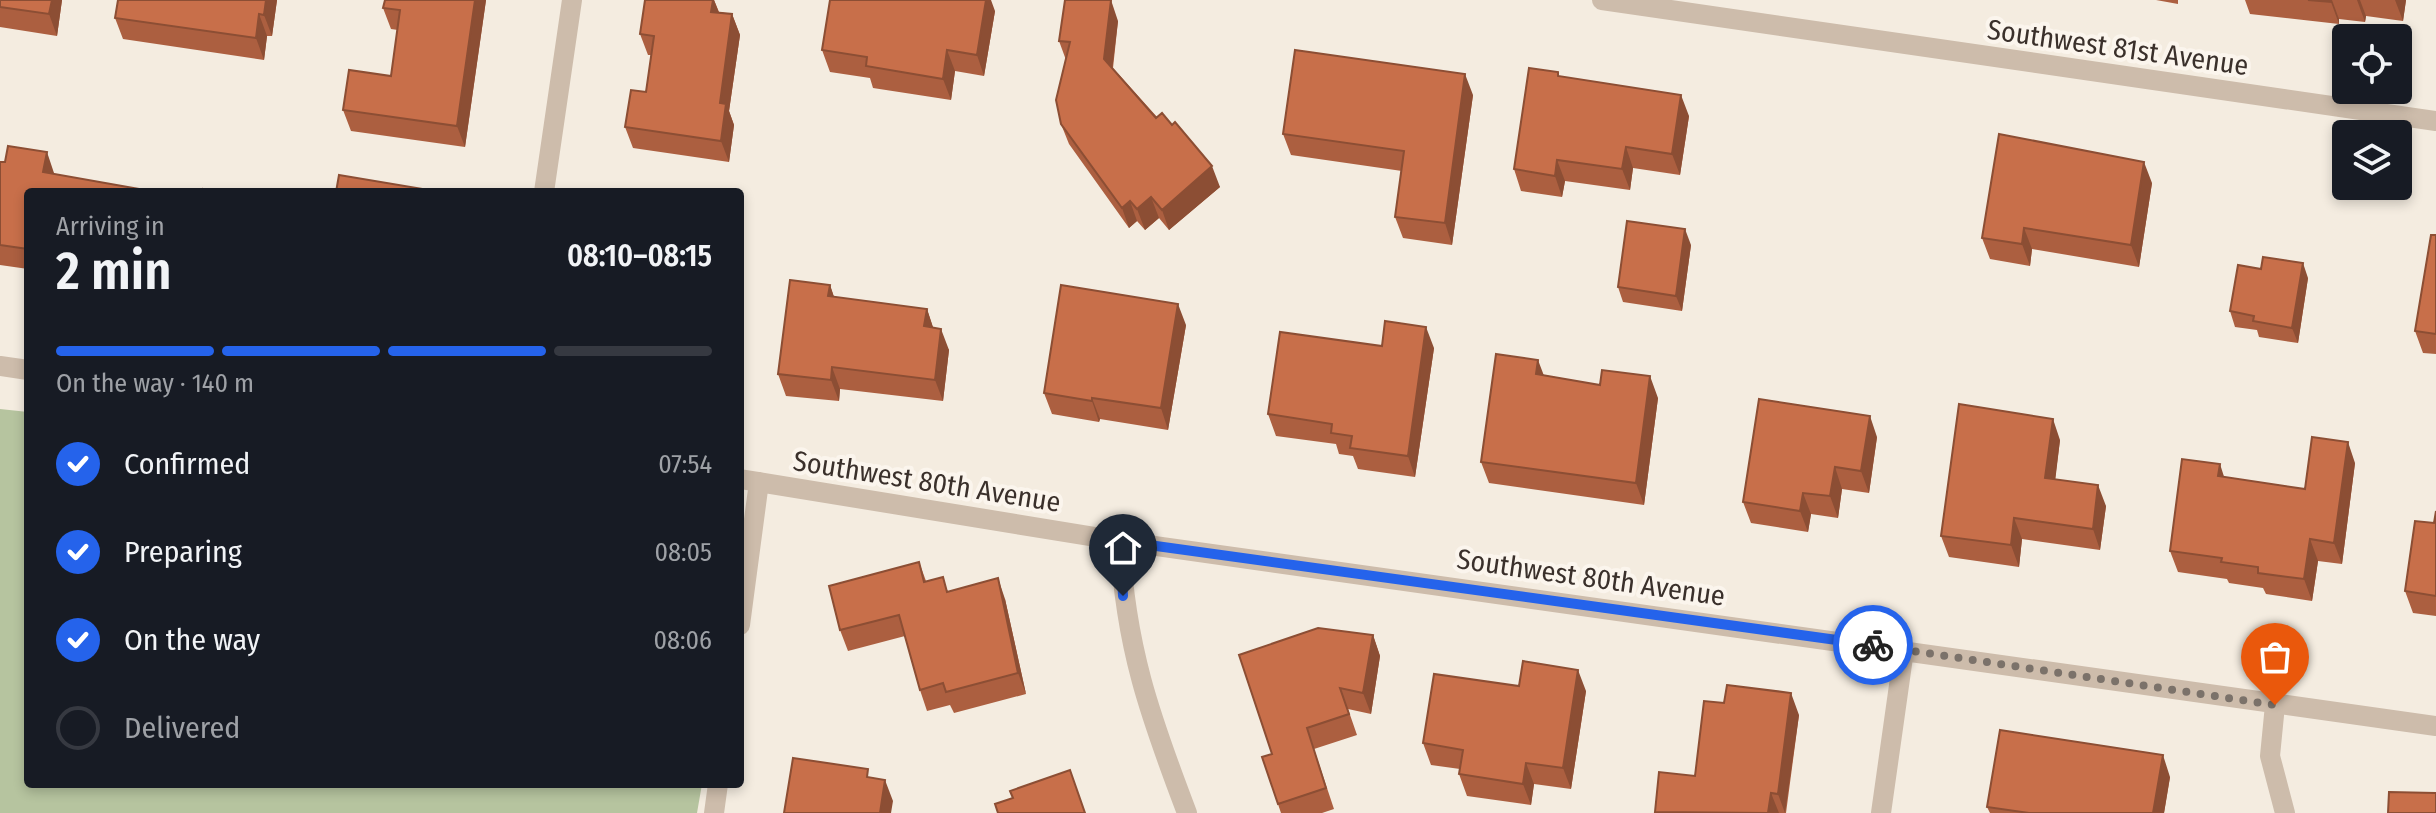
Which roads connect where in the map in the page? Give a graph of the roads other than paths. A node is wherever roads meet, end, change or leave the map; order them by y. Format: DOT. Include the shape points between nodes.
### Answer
graph roads {
  1 [pos="572,0"];
  2 [pos="1602,0"];
  3 [pos="2436,121"];
  4 [pos="545,188"];
  5 [pos="0,366"];
  6 [pos="24,369"];
  7 [pos="750,481"];
  8 [pos="1120,541"];
  9 [pos="744,567"];
  10 [pos="1904,650"];
  11 [pos="2275,705"];
  12 [pos="2436,726"];
  13 [pos="717,788"];
  14 [pos="714,813"];
  15 [pos="1187,813"];
  16 [pos="1881,813"];
  17 [pos="2285,813"];
  1 -- 4 [label="street"];
  2 -- 3 [label="street, Southwest 81st Avenue"];
  5 -- 6 [label="street"];
  7 -- 8 [label="street, Southwest 80th Avenue"];
  7 -- 9 [label="street"];
  8 -- 10 [label="street, Southwest 80th Avenue"];
  8 -- 15 [label="street" via="1130,644 1151,720"];
  10 -- 11 [label="street, Southwest 80th Avenue"];
  10 -- 16 [label="street"];
  11 -- 12 [label="street, Southwest 80th Avenue"];
  11 -- 17 [label="street" via="2270,756"];
  13 -- 14 [label="street"];
}
